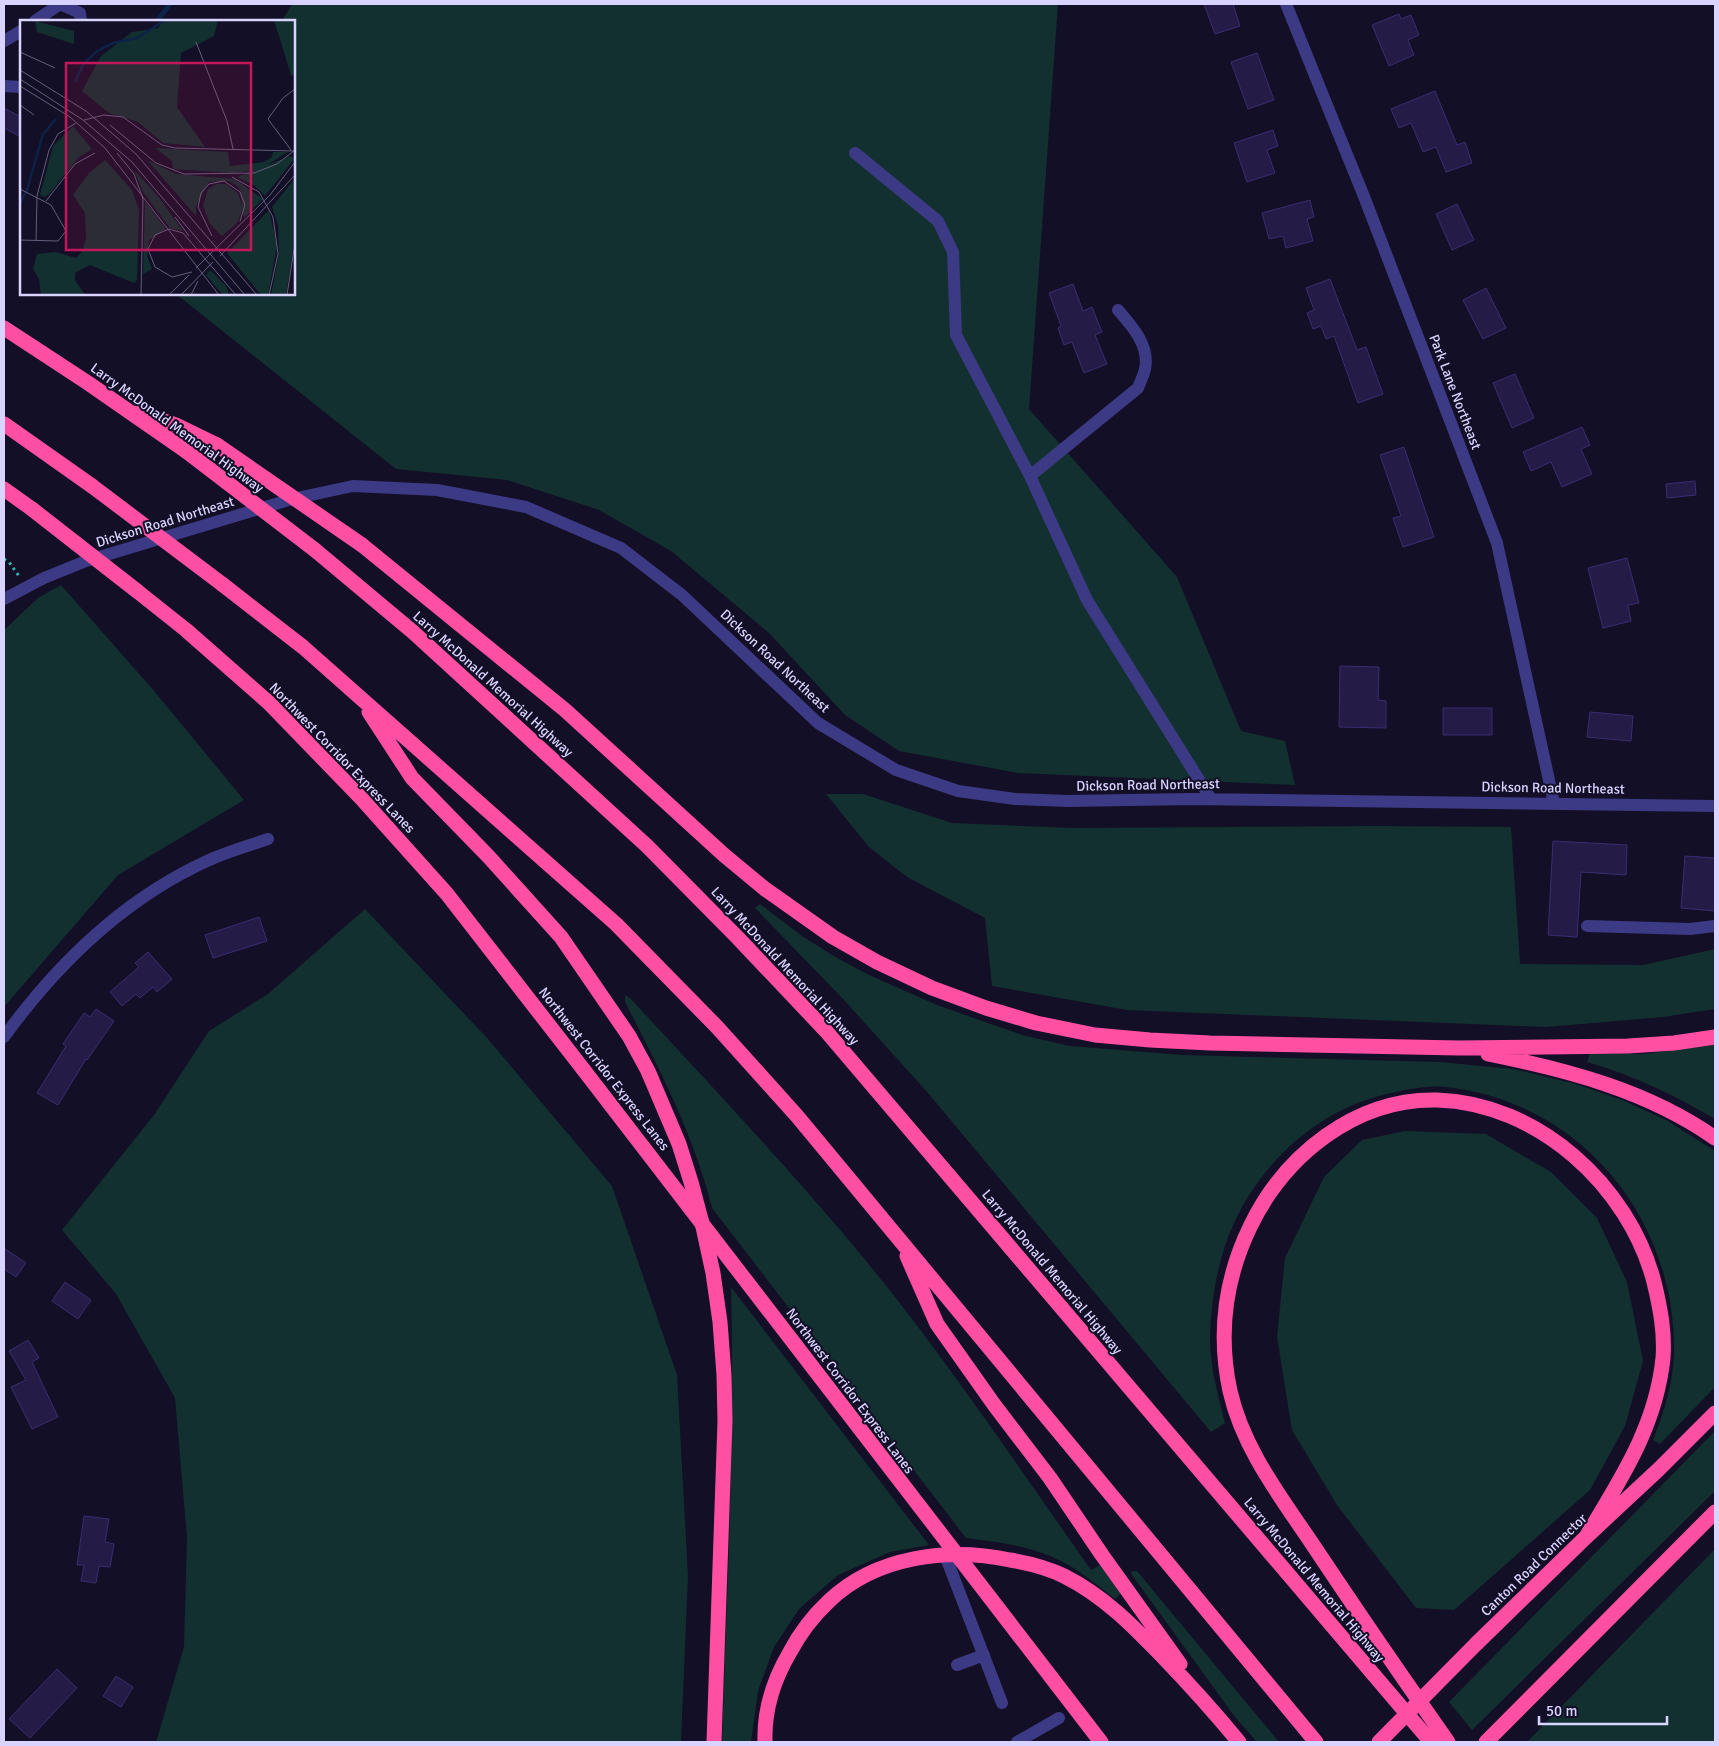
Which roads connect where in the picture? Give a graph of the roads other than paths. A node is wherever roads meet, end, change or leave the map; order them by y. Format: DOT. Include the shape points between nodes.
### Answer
graph roads {
  1 [pos="60,4"];
  2 [pos="1286,4"];
  3 [pos="36,20"];
  4 [pos="82,20"];
  5 [pos="20,31"];
  6 [pos="4,41"];
  7 [pos="4,86"];
  8 [pos="20,87"];
  9 [pos="855,153"];
  10 [pos="1118,310"];
  11 [pos="4,328"];
  12 [pos="119,405"];
  13 [pos="4,424"];
  14 [pos="1030,476"];
  15 [pos="4,489"];
  16 [pos="4,599"];
  17 [pos="358,696"];
  18 [pos="1211,799"];
  19 [pos="1554,803"];
  20 [pos="1715,806"];
  21 [pos="268,839"];
  22 [pos="1587,926"];
  23 [pos="1715,926"];
  24 [pos="4,1037"];
  25 [pos="1715,1037"];
  26 [pos="1458,1048"];
  27 [pos="1715,1138"];
  28 [pos="900,1239"];
  29 [pos="1715,1413"];
  30 [pos="1715,1512"];
  31 [pos="1586,1537"];
  32 [pos="945,1555"];
  33 [pos="984,1655"];
  34 [pos="957,1665"];
  35 [pos="1002,1703"];
  36 [pos="1216,1715"];
  37 [pos="1059,1718"];
  38 [pos="1489,1739"];
  39 [pos="714,1742"];
  40 [pos="765,1742"];
  41 [pos="1017,1742"];
  42 [pos="1101,1742"];
  43 [pos="1239,1742"];
  44 [pos="1316,1742"];
  45 [pos="1379,1742"];
  46 [pos="1431,1742"];
  47 [pos="1448,1742"];
  1 -- 3 [label="street"];
  1 -- 4 [label="street" via="80,13"];
  2 -- 19 [label="street, Park Lane Northeast" via="1497,543"];
  5 -- 6 [label="street"];
  7 -- 8 [label="street"];
  9 -- 14 [label="street" via="938,221 953,252 956,335"];
  10 -- 14 [label="street" via="1134,327 1146,352 1138,388"];
  11 -- 12 [label="highway, Larry McDonald Memorial Highway"];
  12 -- 26 [label="highway, bridge" via="176,425 217,446 362,545 565,710 765,889 833,937 877,962 932,988 986,1008 1036,1023 1095,1035 1210,1043"];
  12 -- 46 [label="highway, Larry McDonald Memorial Highway, bridge" via="186,451 315,550 413,632 647,846 738,938 826,1031"];
  13 -- 17 [label="highway, bridge" via="222,584 303,647"];
  14 -- 18 [label="street" via="1086,600"];
  15 -- 42 [label="highway, Northwest Corridor Express Lanes, bridge" via="186,630 269,703 361,798 446,894"];
  16 -- 18 [label="street, Dickson Road Northeast" via="86,561 292,499 353,486 437,490 526,507 621,548 682,595 818,723 896,770 958,791 1015,799"];
  17 -- 28 [label="highway" via="629,938 717,1027"];
  17 -- 39 [label="highway" via="412,778 561,937 629,1036 679,1144 694,1191 713,1273 724,1375"];
  18 -- 19 [label="street, Dickson Road Northeast"];
  19 -- 20 [label="street, Dickson Road Northeast"];
  21 -- 24 [label="street" via="207,860 136,902 86,942 56,972"];
  22 -- 23 [label="street" via="1690,930"];
  25 -- 26 [label="highway" via="1628,1046"];
  26 -- 27 [label="highway" via="1549,1066 1605,1083 1658,1105"];
  28 -- 36 [label="highway" via="937,1324 994,1406 1050,1478"];
  28 -- 44 [label="highway"];
  29 -- 31 [label="highway, Canton Road Connector"];
  30 -- 38 [label="highway"];
  31 -- 45 [label="highway, Canton Road Connector, bridge"];
  31 -- 47 [label="highway" via="1646,1429 1658,1390 1663,1357 1663,1325 1649,1263 1622,1210 1594,1175 1570,1152 1531,1127 1472,1104 1436,1100 1400,1103 1367,1113 1334,1129 1305,1151 1278,1180 1241,1244 1229,1281 1224,1316 1226,1368 1238,1419 1270,1480 1381,1648"];
  32 -- 33 [label="street"];
  32 -- 36 [label="highway" via="996,1557 1030,1564 1063,1575 1090,1590 1138,1631"];
  32 -- 40 [label="highway" via="888,1566 860,1578 829,1600 801,1632 774,1683"];
  33 -- 34 [label="street"];
  33 -- 35 [label="street"];
  36 -- 43 [label="highway"];
  37 -- 41 [label="street"];
}
